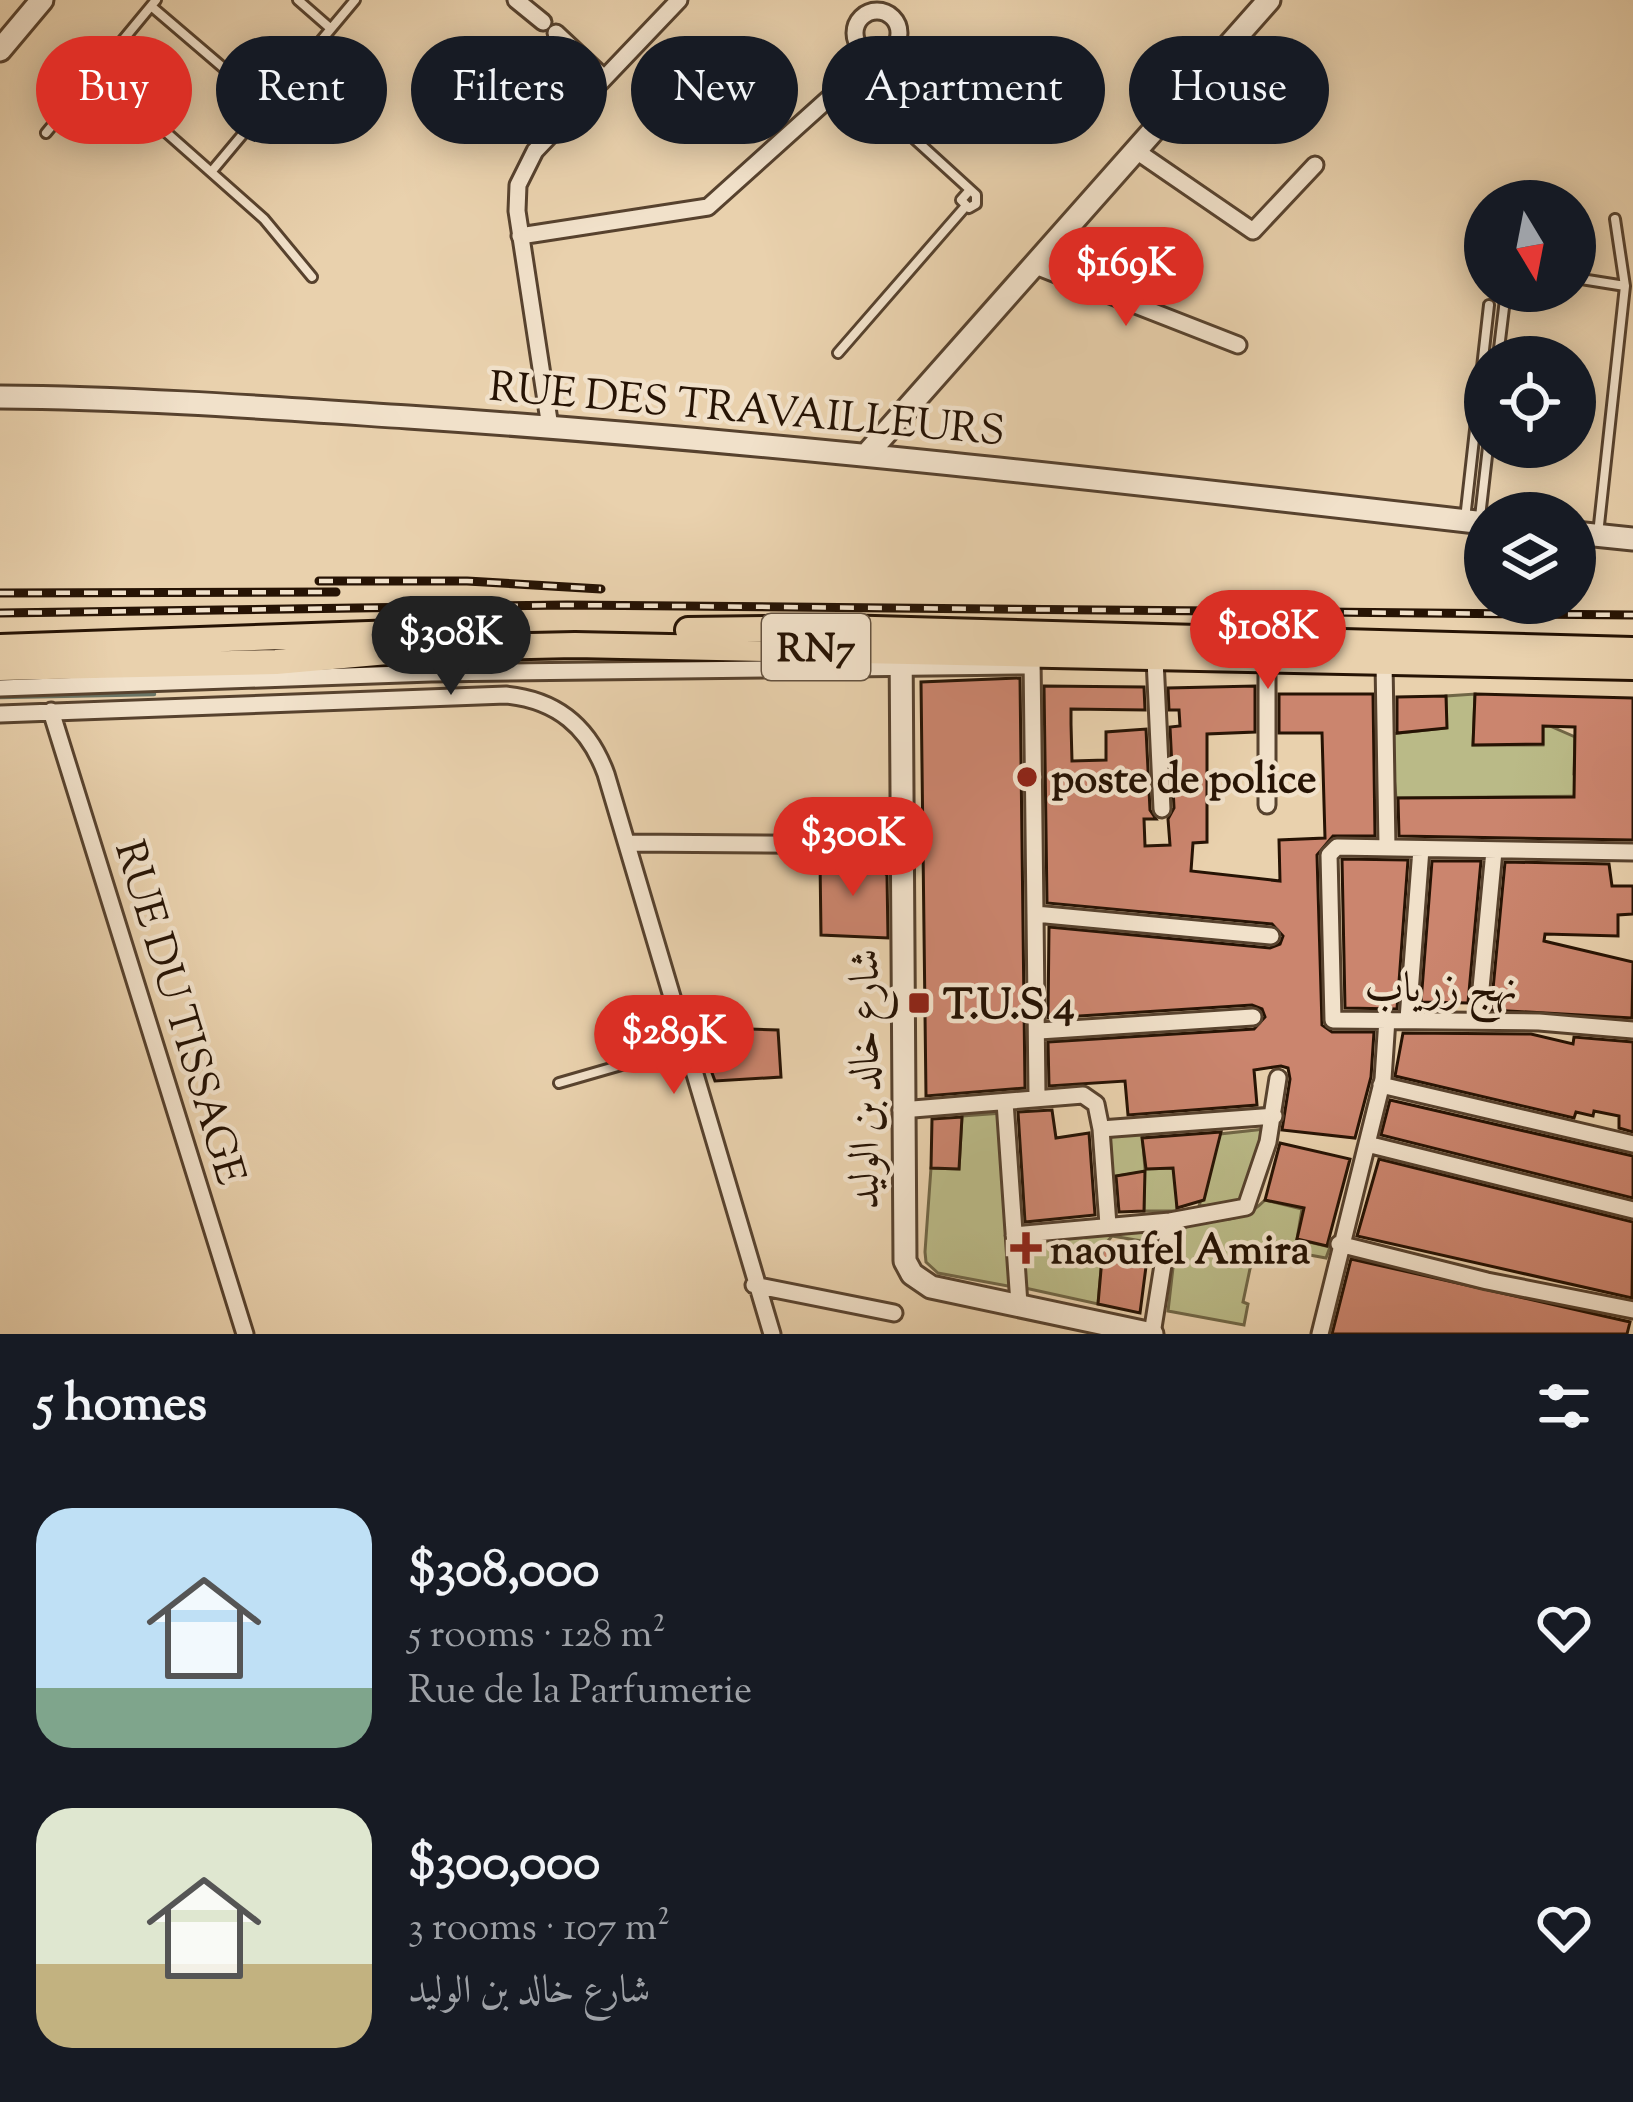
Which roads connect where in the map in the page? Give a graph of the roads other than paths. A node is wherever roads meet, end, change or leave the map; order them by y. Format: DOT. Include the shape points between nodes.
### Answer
graph roads {
  1 [pos="42,0"];
  2 [pos="298,0"];
  3 [pos="355,0"];
  4 [pos="516,0"];
  5 [pos="679,0"];
  6 [pos="1269,0"];
  7 [pos="153,3"];
  8 [pos="879,5"];
  9 [pos="330,28"];
  10 [pos="126,36"];
  11 [pos="324,36"];
  12 [pos="559,36"];
  13 [pos="856,36"];
  14 [pos="899,36"];
  15 [pos="0,50"];
  16 [pos="216,59"];
  17 [pos="607,75"];
  18 [pos="822,105"];
  19 [pos="181,144"];
  20 [pos="235,144"];
  21 [pos="545,144"];
  22 [pos="922,144"];
  23 [pos="1135,150"];
  24 [pos="1316,165"];
  25 [pos="212,171"];
  26 [pos="1616,219"];
  27 [pos="520,236"];
  28 [pos="1033,265"];
  29 [pos="312,277"];
  30 [pos="1596,281"];
  31 [pos="1625,286"];
  32 [pos="1489,312"];
  33 [pos="1238,345"];
  34 [pos="838,352"];
  35 [pos="0,398"];
  36 [pos="550,427"];
  37 [pos="867,454"];
  38 [pos="1479,492"];
  39 [pos="1593,492"];
  40 [pos="1464,521"];
  41 [pos="1596,535"];
  42 [pos="1633,539"];
  43 [pos="0,647"];
  44 [pos="1633,650"];
  45 [pos="902,651"];
  46 [pos="1032,661"];
  47 [pos="1155,663"];
  48 [pos="1268,663"];
  49 [pos="1384,664"];
  50 [pos="1633,667"];
  51 [pos="0,668"];
  52 [pos="1633,678"];
  53 [pos="0,688"];
  54 [pos="51,711"];
  55 [pos="0,714"];
  56 [pos="1267,806"];
  57 [pos="1162,809"];
  58 [pos="627,843"];
  59 [pos="904,845"];
  60 [pos="1387,848"];
  61 [pos="1421,849"];
  62 [pos="1494,851"];
  63 [pos="1633,852"];
  64 [pos="1035,914"];
  65 [pos="1271,936"];
  66 [pos="1253,1017"];
  67 [pos="1408,1018"];
  68 [pos="1387,1019"];
  69 [pos="1478,1020"];
  70 [pos="1039,1030"];
  71 [pos="1633,1030"];
  72 [pos="686,1047"];
  73 [pos="1278,1078"];
  74 [pos="559,1083"];
  75 [pos="1381,1085"];
  76 [pos="1037,1096"];
  77 [pos="1005,1102"];
  78 [pos="901,1110"];
  79 [pos="1274,1116"];
  80 [pos="1101,1129"];
  81 [pos="1367,1144"];
  82 [pos="1633,1144"];
  83 [pos="1633,1210"];
  84 [pos="1170,1221"];
  85 [pos="1108,1225"];
  86 [pos="1014,1235"];
  87 [pos="1339,1244"];
  88 [pos="754,1285"];
  89 [pos="1019,1304"];
  90 [pos="1633,1310"];
  91 [pos="894,1312"];
  92 [pos="245,1334"];
  93 [pos="772,1334"];
  94 [pos="1152,1334"];
  95 [pos="1320,1334"];
  1 -- 15 [label="street"];
  2 -- 9 [label="lane"];
  3 -- 9 [label="lane"];
  4 -- 12 [label="street"];
  5 -- 17 [label="street"];
  6 -- 23 [label="street"];
  7 -- 10 [label="lane"];
  7 -- 16 [label="lane"];
  8 -- 13 [label="street" via="862,16"];
  8 -- 14 [label="street" via="894,17"];
  9 -- 11 [label="lane"];
  18 -- 27 [label="street" via="708,207"];
  19 -- 25 [label="lane"];
  20 -- 25 [label="lane"];
  21 -- 27 [label="street" via="524,167 515,196"];
  22 -- 34 [label="lane" via="969,191 965,207"];
  23 -- 24 [label="street" via="1253,231"];
  23 -- 28 [label="street"];
  25 -- 29 [label="lane"];
  26 -- 31 [label="lane"];
  27 -- 36 [label="street"];
  28 -- 33 [label="street"];
  28 -- 37 [label="street"];
  30 -- 31 [label="lane"];
  31 -- 39 [label="lane"];
  32 -- 38 [label="lane"];
  35 -- 36 [label="street, RUE DES TRAVAILLEURS" via="137,399"];
  36 -- 37 [label="street, RUE DES TRAVAILLEURS"];
  37 -- 40 [label="street, RUE DES TRAVAILLEURS"];
  41 -- 42 [label="street"];
  43 -- 45 [label="main road, RN7" via="839,628"];
  44 -- 45 [label="main road, RN7"];
  45 -- 46 [label="main road, RN7"];
  45 -- 51 [label="main road, RN7" via="479,647 276,662"];
  45 -- 53 [label="street"];
  45 -- 59 [label="street, شارع خالد بن الوليد"];
  46 -- 47 [label="main road, RN7"];
  46 -- 64 [label="street"];
  47 -- 48 [label="main road, RN7"];
  47 -- 57 [label="street"];
  48 -- 49 [label="main road, RN7"];
  48 -- 56 [label="street"];
  49 -- 50 [label="main road, RN7"];
  49 -- 52 [label="street"];
  49 -- 60 [label="street"];
  54 -- 55 [label="street"];
  54 -- 58 [label="street" via="534,700 589,737"];
  54 -- 92 [label="street, RUE DU TISSAGE"];
  58 -- 59 [label="street"];
  58 -- 72 [label="street"];
  59 -- 78 [label="street, شارع خالد بن الوليد"];
  60 -- 61 [label="street"];
  60 -- 68 [label="street, نهج زرياب" via="1336,847 1329,855 1330,1017"];
  61 -- 62 [label="street"];
  61 -- 67 [label="street"];
  62 -- 63 [label="street"];
  62 -- 69 [label="street"];
  64 -- 65 [label="street"];
  64 -- 70 [label="street"];
  66 -- 70 [label="street"];
  67 -- 68 [label="street, نهج زرياب"];
  67 -- 69 [label="street, نهج زرياب"];
  68 -- 75 [label="street"];
  69 -- 71 [label="street, نهج زرياب"];
  70 -- 76 [label="street"];
  72 -- 74 [label="lane"];
  72 -- 88 [label="street"];
  73 -- 79 [label="street"];
  75 -- 81 [label="street"];
  75 -- 82 [label="street"];
  76 -- 77 [label="street"];
  76 -- 80 [label="street" via="1090,1097"];
  77 -- 78 [label="street"];
  77 -- 86 [label="street"];
  78 -- 89 [label="street, شارع خالد بن الوليد" via="906,1265 931,1286"];
  79 -- 80 [label="street"];
  79 -- 84 [label="street" via="1249,1204"];
  80 -- 85 [label="street"];
  81 -- 83 [label="street"];
  81 -- 87 [label="street"];
  84 -- 85 [label="street"];
  84 -- 94 [label="street"];
  85 -- 86 [label="street"];
  86 -- 89 [label="street"];
  87 -- 90 [label="street"];
  87 -- 95 [label="street"];
  88 -- 91 [label="street"];
  88 -- 93 [label="street"];
  89 -- 94 [label="street, شارع خالد بن الوليد"];
}
